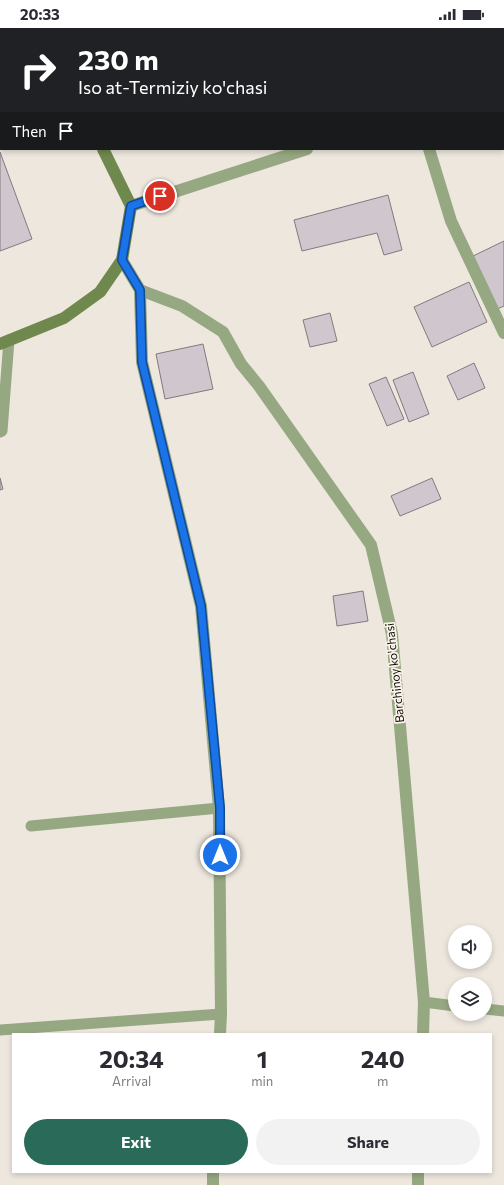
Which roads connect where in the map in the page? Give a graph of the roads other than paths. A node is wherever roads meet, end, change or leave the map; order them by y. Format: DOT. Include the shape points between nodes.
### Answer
graph roads {
  1 [pos="103,150"];
  2 [pos="304,150"];
  3 [pos="429,150"];
  4 [pos="131,206"];
  5 [pos="122,260"];
  6 [pos="140,290"];
  7 [pos="504,334"];
  8 [pos="4,342"];
  9 [pos="0,432"];
  10 [pos="220,808"];
  11 [pos="31,826"];
  12 [pos="424,1002"];
  13 [pos="448,1005"];
  14 [pos="492,1010"];
  15 [pos="504,1012"];
  16 [pos="220,1014"];
  17 [pos="0,1030"];
  18 [pos="220,1033"];
  19 [pos="423,1033"];
  20 [pos="213,1173"];
  21 [pos="418,1173"];
  22 [pos="213,1185"];
  23 [pos="418,1185"];
  1 -- 4 [label="main road"];
  2 -- 4 [label="street"];
  3 -- 7 [label="street" via="451,221"];
  4 -- 5 [label="main road"];
  5 -- 6 [label="street"];
  5 -- 8 [label="main road" via="100,292 64,318"];
  6 -- 10 [label="street" via="142,362 201,606"];
  6 -- 12 [label="street, Barchinoy ko'chasi" via="182,306 223,332 241,364 370,545 392,634"];
  8 -- 9 [label="lane"];
  10 -- 11 [label="lane"];
  10 -- 16 [label="street"];
  12 -- 13 [label="lane"];
  12 -- 19 [label="street, Barchinoy ko'chasi"];
  14 -- 15 [label="lane"];
  16 -- 17 [label="lane"];
  16 -- 18 [label="street"];
  20 -- 22 [label="street"];
  21 -- 23 [label="street"];
}
